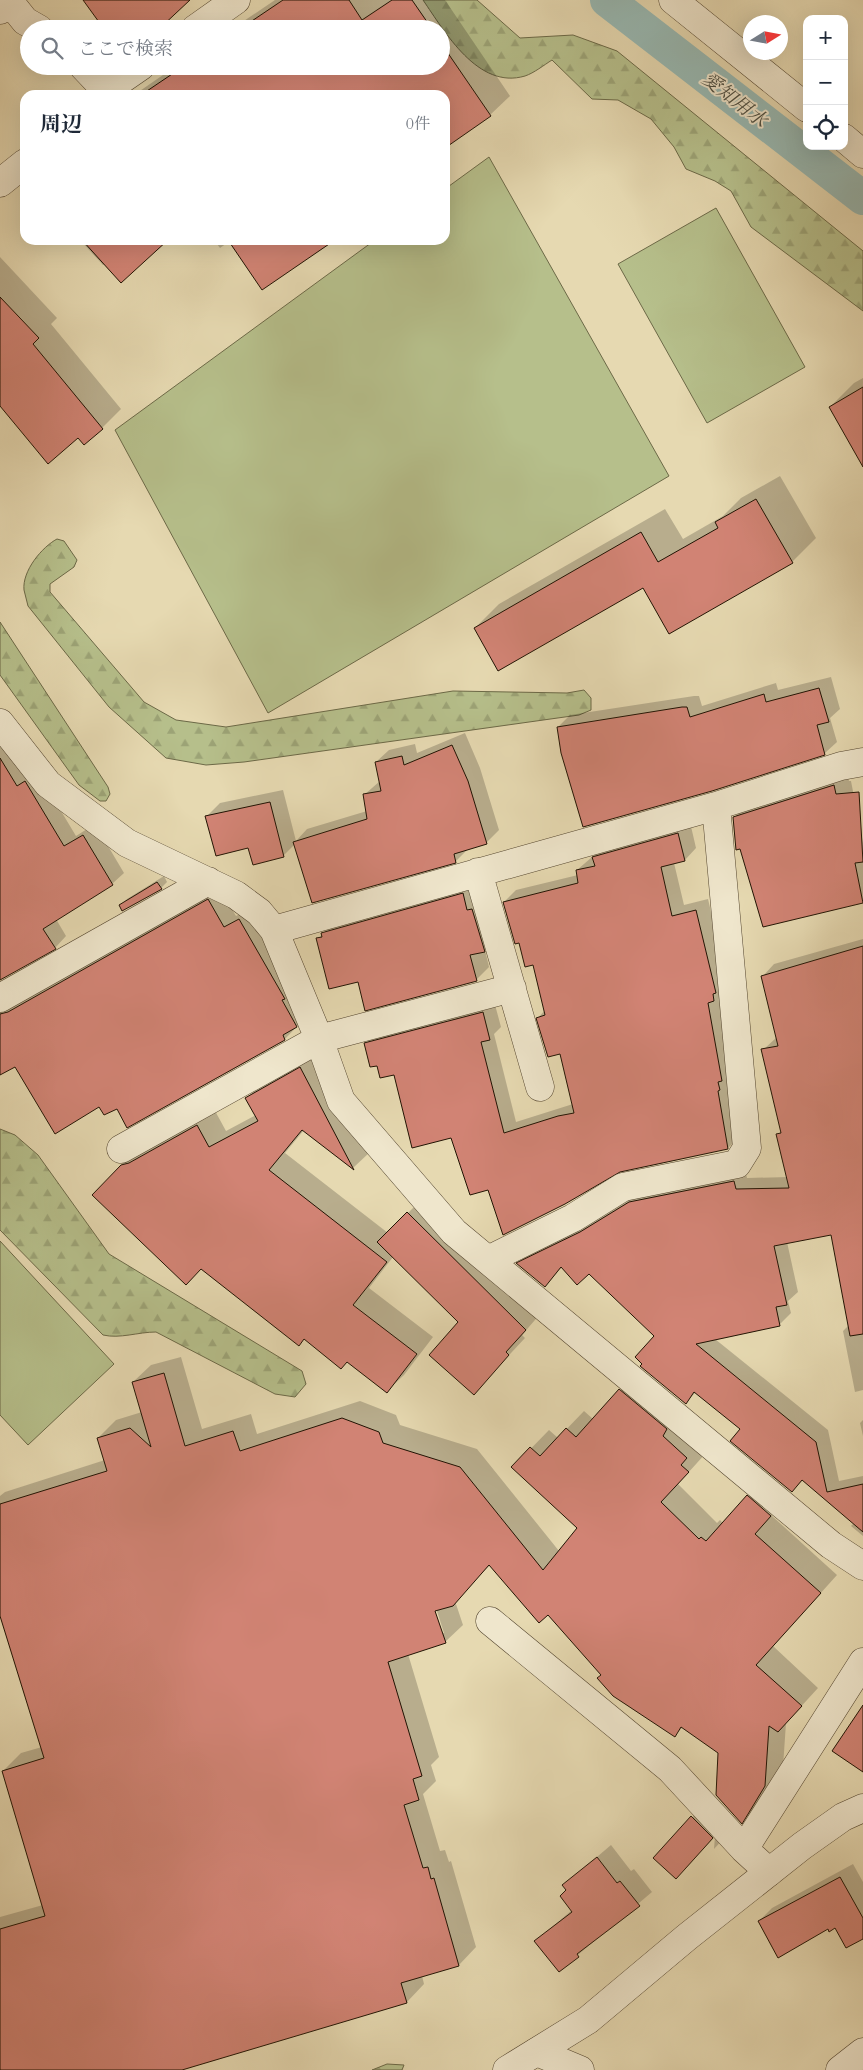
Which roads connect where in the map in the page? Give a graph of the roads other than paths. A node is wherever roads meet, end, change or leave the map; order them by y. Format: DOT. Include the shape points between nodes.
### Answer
graph roads {
  1 [pos="236,0"];
  2 [pos="673,0"];
  3 [pos="6,4"];
  4 [pos="24,20"];
  5 [pos="208,20"];
  6 [pos="91,75"];
  7 [pos="128,75"];
  8 [pos="104,90"];
  9 [pos="803,105"];
  10 [pos="848,141"];
  11 [pos="863,154"];
  12 [pos="20,167"];
  13 [pos="0,183"];
  14 [pos="0,723"];
  15 [pos="863,762"];
  16 [pos="716,806"];
  17 [pos="478,872"];
  18 [pos="208,881"];
  19 [pos="274,930"];
  20 [pos="512,988"];
  21 [pos="0,998"];
  22 [pos="319,1039"];
  23 [pos="540,1087"];
  24 [pos="121,1149"];
  25 [pos="488,1260"];
  26 [pos="863,1566"];
  27 [pos="490,1622"];
  28 [pos="863,1662"];
  29 [pos="863,1808"];
  30 [pos="744,1849"];
  31 [pos="769,1872"];
  32 [pos="863,2052"];
  33 [pos="520,2064"];
  34 [pos="580,2070"];
  35 [pos="840,2070"];
  1 -- 5 [label="street"];
  2 -- 9 [label="street"];
  3 -- 4 [label="street"];
  6 -- 8 [label="street"];
  7 -- 8 [label="street"];
  10 -- 11 [label="street"];
  12 -- 13 [label="street"];
  14 -- 18 [label="street" via="48,784 128,843"];
  15 -- 16 [label="street"];
  16 -- 17 [label="street"];
  16 -- 25 [label="street" via="747,1148 737,1164 623,1187 573,1218"];
  17 -- 19 [label="street"];
  17 -- 20 [label="street"];
  18 -- 19 [label="street" via="236,894 259,912"];
  18 -- 21 [label="street"];
  19 -- 22 [label="street"];
  20 -- 22 [label="street"];
  20 -- 23 [label="street"];
  22 -- 24 [label="street"];
  22 -- 25 [label="street" via="341,1101 454,1232"];
  25 -- 26 [label="street" via="831,1545"];
  27 -- 30 [label="street" via="670,1769"];
  28 -- 30 [label="street"];
  29 -- 31 [label="street" via="843,1817"];
  30 -- 31 [label="street"];
  31 -- 33 [label="street" via="588,2020"];
  32 -- 35 [label="street"];
  33 -- 34 [label="street"];
}
